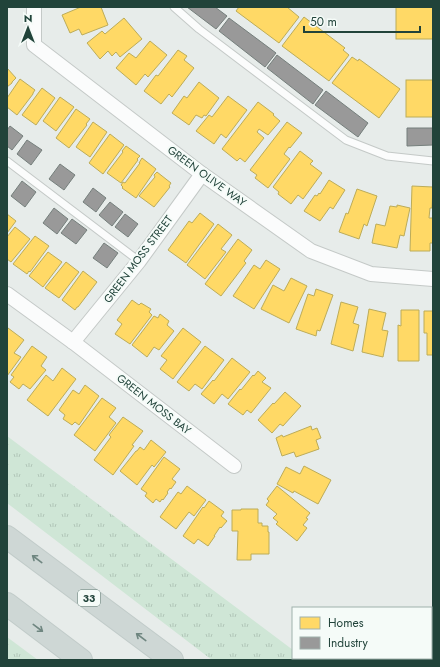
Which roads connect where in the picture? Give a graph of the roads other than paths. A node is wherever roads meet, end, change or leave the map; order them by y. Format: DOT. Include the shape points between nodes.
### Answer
graph roads {
  1 [pos="34,7"];
  2 [pos="174,7"];
  3 [pos="7,161"];
  4 [pos="433,161"];
  5 [pos="202,174"];
  6 [pos="139,261"];
  7 [pos="433,279"];
  8 [pos="7,294"];
  9 [pos="73,342"];
  10 [pos="234,466"];
  11 [pos="7,536"];
  12 [pos="7,604"];
  13 [pos="81,660"];
  14 [pos="172,660"];
  1 -- 5 [label="street, GREEN OLIVE WAY" via="34,45"];
  2 -- 4 [label="lane" via="346,140 388,156"];
  3 -- 6 [label="lane"];
  5 -- 6 [label="street, GREEN MOSS STREET"];
  5 -- 7 [label="street, GREEN OLIVE WAY" via="311,251 371,274"];
  6 -- 9 [label="street, GREEN MOSS STREET"];
  8 -- 9 [label="street, GREEN MOSS BAY"];
  9 -- 10 [label="street, GREEN MOSS BAY"];
  14 -- 11 [label="main road, 33, one-way"];
  12 -- 13 [label="main road, one-way"];
}
